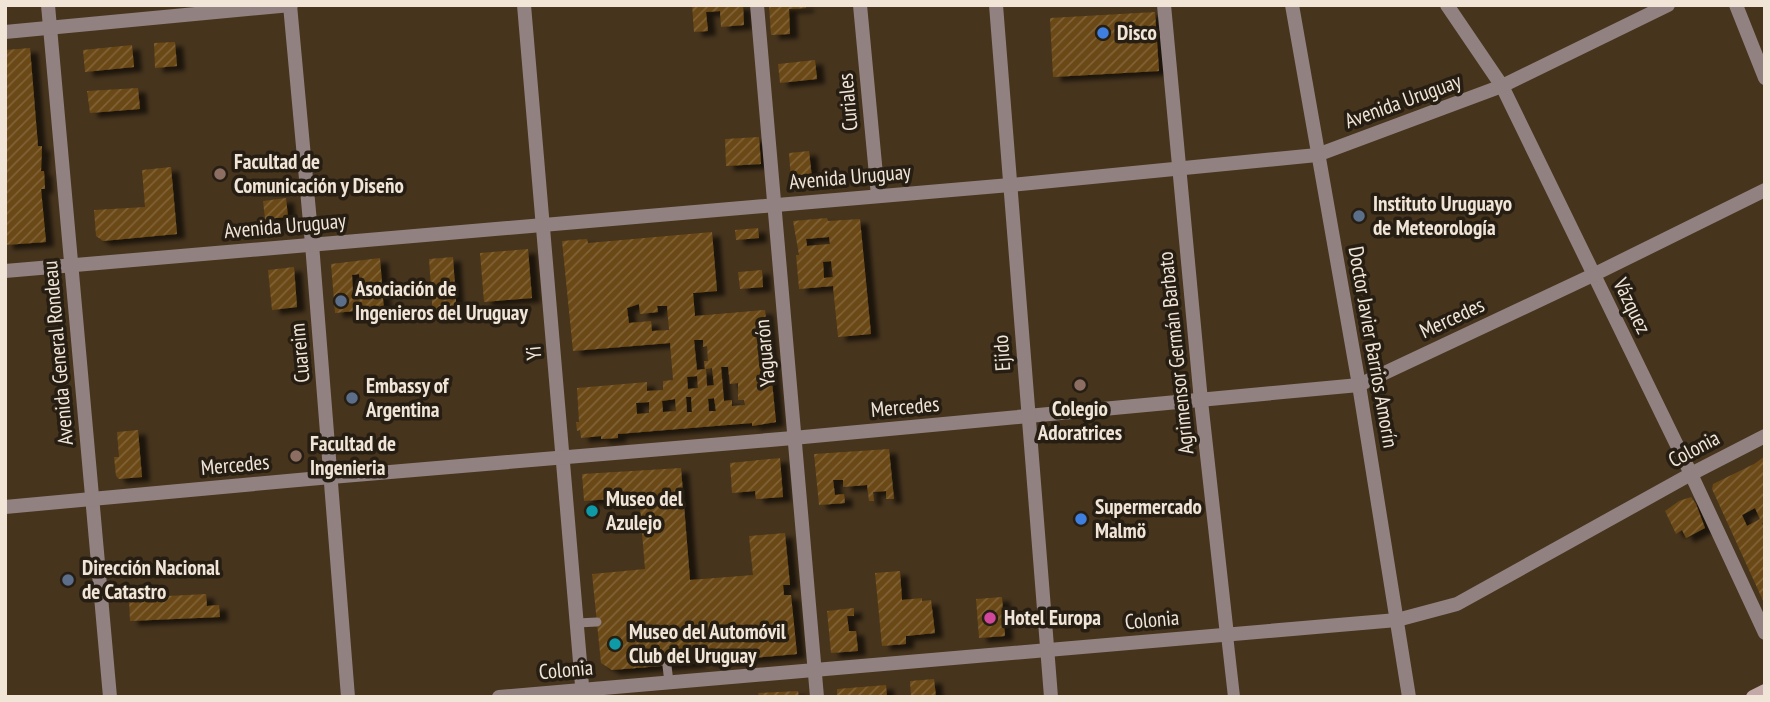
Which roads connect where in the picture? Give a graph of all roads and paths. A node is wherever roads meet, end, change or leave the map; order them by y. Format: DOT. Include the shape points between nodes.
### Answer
graph roads {
  1 [pos="48,5"];
  2 [pos="290,5"];
  3 [pos="524,5"];
  4 [pos="757,5"];
  5 [pos="860,5"];
  6 [pos="996,5"];
  7 [pos="1164,5"];
  8 [pos="1292,5"];
  9 [pos="1447,5"];
  10 [pos="1668,5"];
  11 [pos="1736,5"];
  12 [pos="50,28"];
  13 [pos="5,32"];
  14 [pos="1765,78"];
  15 [pos="1502,86"];
  16 [pos="1317,155"];
  17 [pos="1179,168"];
  18 [pos="1010,185"];
  19 [pos="1765,190"];
  20 [pos="878,196"];
  21 [pos="772,205"];
  22 [pos="544,225"];
  23 [pos="312,244"];
  24 [pos="72,265"];
  25 [pos="5,271"];
  26 [pos="1593,275"];
  27 [pos="1359,385"];
  28 [pos="1201,401"];
  29 [pos="1028,416"];
  30 [pos="1765,436"];
  31 [pos="793,438"];
  32 [pos="564,458"];
  33 [pos="1691,474"];
  34 [pos="331,477"];
  35 [pos="91,500"];
  36 [pos="5,508"];
  37 [pos="1396,620"];
  38 [pos="597,622"];
  39 [pos="577,623"];
  40 [pos="1765,633"];
  41 [pos="1227,635"];
  42 [pos="1047,650"];
  43 [pos="667,666"];
  44 [pos="814,670"];
  45 [pos="668,682"];
  46 [pos="1765,691"];
  47 [pos="583,693"];
  48 [pos="110,697"];
  49 [pos="348,697"];
  50 [pos="499,697"];
  51 [pos="817,697"];
  52 [pos="1051,697"];
  53 [pos="1234,697"];
  54 [pos="1409,697"];
  55 [pos="1753,697"];
  1 -- 12 [label="street, Avenida General Rondeau"];
  2 -- 12 [label="street"];
  2 -- 23 [label="street, Cuareim"];
  3 -- 22 [label="street, Yi"];
  4 -- 21 [label="street, Yaguarón"];
  5 -- 20 [label="street, Curiales"];
  6 -- 18 [label="street, Ejido"];
  7 -- 17 [label="street, Agrimensor Germán Barbato"];
  8 -- 16 [label="street, Doctor Javier Barrios Amorín"];
  9 -- 15 [label="street, Vázquez"];
  10 -- 15 [label="street, Avenida Uruguay"];
  11 -- 14 [label="street"];
  12 -- 13 [label="street"];
  12 -- 24 [label="street, Avenida General Rondeau"];
  15 -- 16 [label="street, Avenida Uruguay"];
  15 -- 26 [label="street, Vázquez"];
  16 -- 17 [label="street, Avenida Uruguay"];
  16 -- 27 [label="street, Doctor Javier Barrios Amorín"];
  17 -- 18 [label="street, Avenida Uruguay"];
  17 -- 28 [label="street, Agrimensor Germán Barbato"];
  18 -- 20 [label="street, Avenida Uruguay"];
  18 -- 29 [label="street, Ejido"];
  19 -- 26 [label="street, Mercedes"];
  20 -- 21 [label="street, Avenida Uruguay"];
  21 -- 22 [label="street, Avenida Uruguay"];
  21 -- 31 [label="street, Yaguarón"];
  22 -- 23 [label="street, Avenida Uruguay"];
  22 -- 32 [label="street, Yi"];
  23 -- 24 [label="street, Avenida Uruguay"];
  23 -- 34 [label="street, Cuareim"];
  24 -- 25 [label="street, Avenida Uruguay"];
  24 -- 35 [label="street, Avenida General Rondeau"];
  26 -- 27 [label="street, Mercedes"];
  26 -- 33 [label="street, Vázquez"];
  27 -- 28 [label="street, Mercedes"];
  27 -- 37 [label="street, Doctor Javier Barrios Amorín"];
  28 -- 29 [label="street, Mercedes"];
  28 -- 41 [label="street, Agrimensor Germán Barbato"];
  29 -- 31 [label="street, Mercedes"];
  29 -- 42 [label="street, Ejido"];
  30 -- 33 [label="street, Colonia"];
  31 -- 32 [label="street, Mercedes"];
  31 -- 44 [label="street, Yaguarón"];
  32 -- 34 [label="street, Mercedes"];
  32 -- 39 [label="street, Yi"];
  33 -- 37 [label="street, Colonia" via="1457,604"];
  33 -- 40 [label="street, Vázquez"];
  34 -- 35 [label="street, Mercedes"];
  34 -- 49 [label="street, Cuareim"];
  35 -- 36 [label="street, Mercedes"];
  35 -- 48 [label="street, Avenida General Rondeau"];
  37 -- 41 [label="street, Colonia"];
  37 -- 54 [label="street, Doctor Javier Barrios Amorín"];
  38 -- 39 [label="lane"];
  39 -- 47 [label="street, Yi"];
  41 -- 42 [label="street, Colonia"];
  41 -- 53 [label="street, Agrimensor Germán Barbato"];
  42 -- 44 [label="street, Colonia"];
  42 -- 52 [label="street, Ejido"];
  43 -- 45 [label="lane"];
  44 -- 45 [label="street, Colonia"];
  44 -- 51 [label="street, Yaguarón"];
  45 -- 47 [label="street, Colonia"];
  46 -- 55 [label="main road"];
  47 -- 50 [label="street, Colonia"];
}
